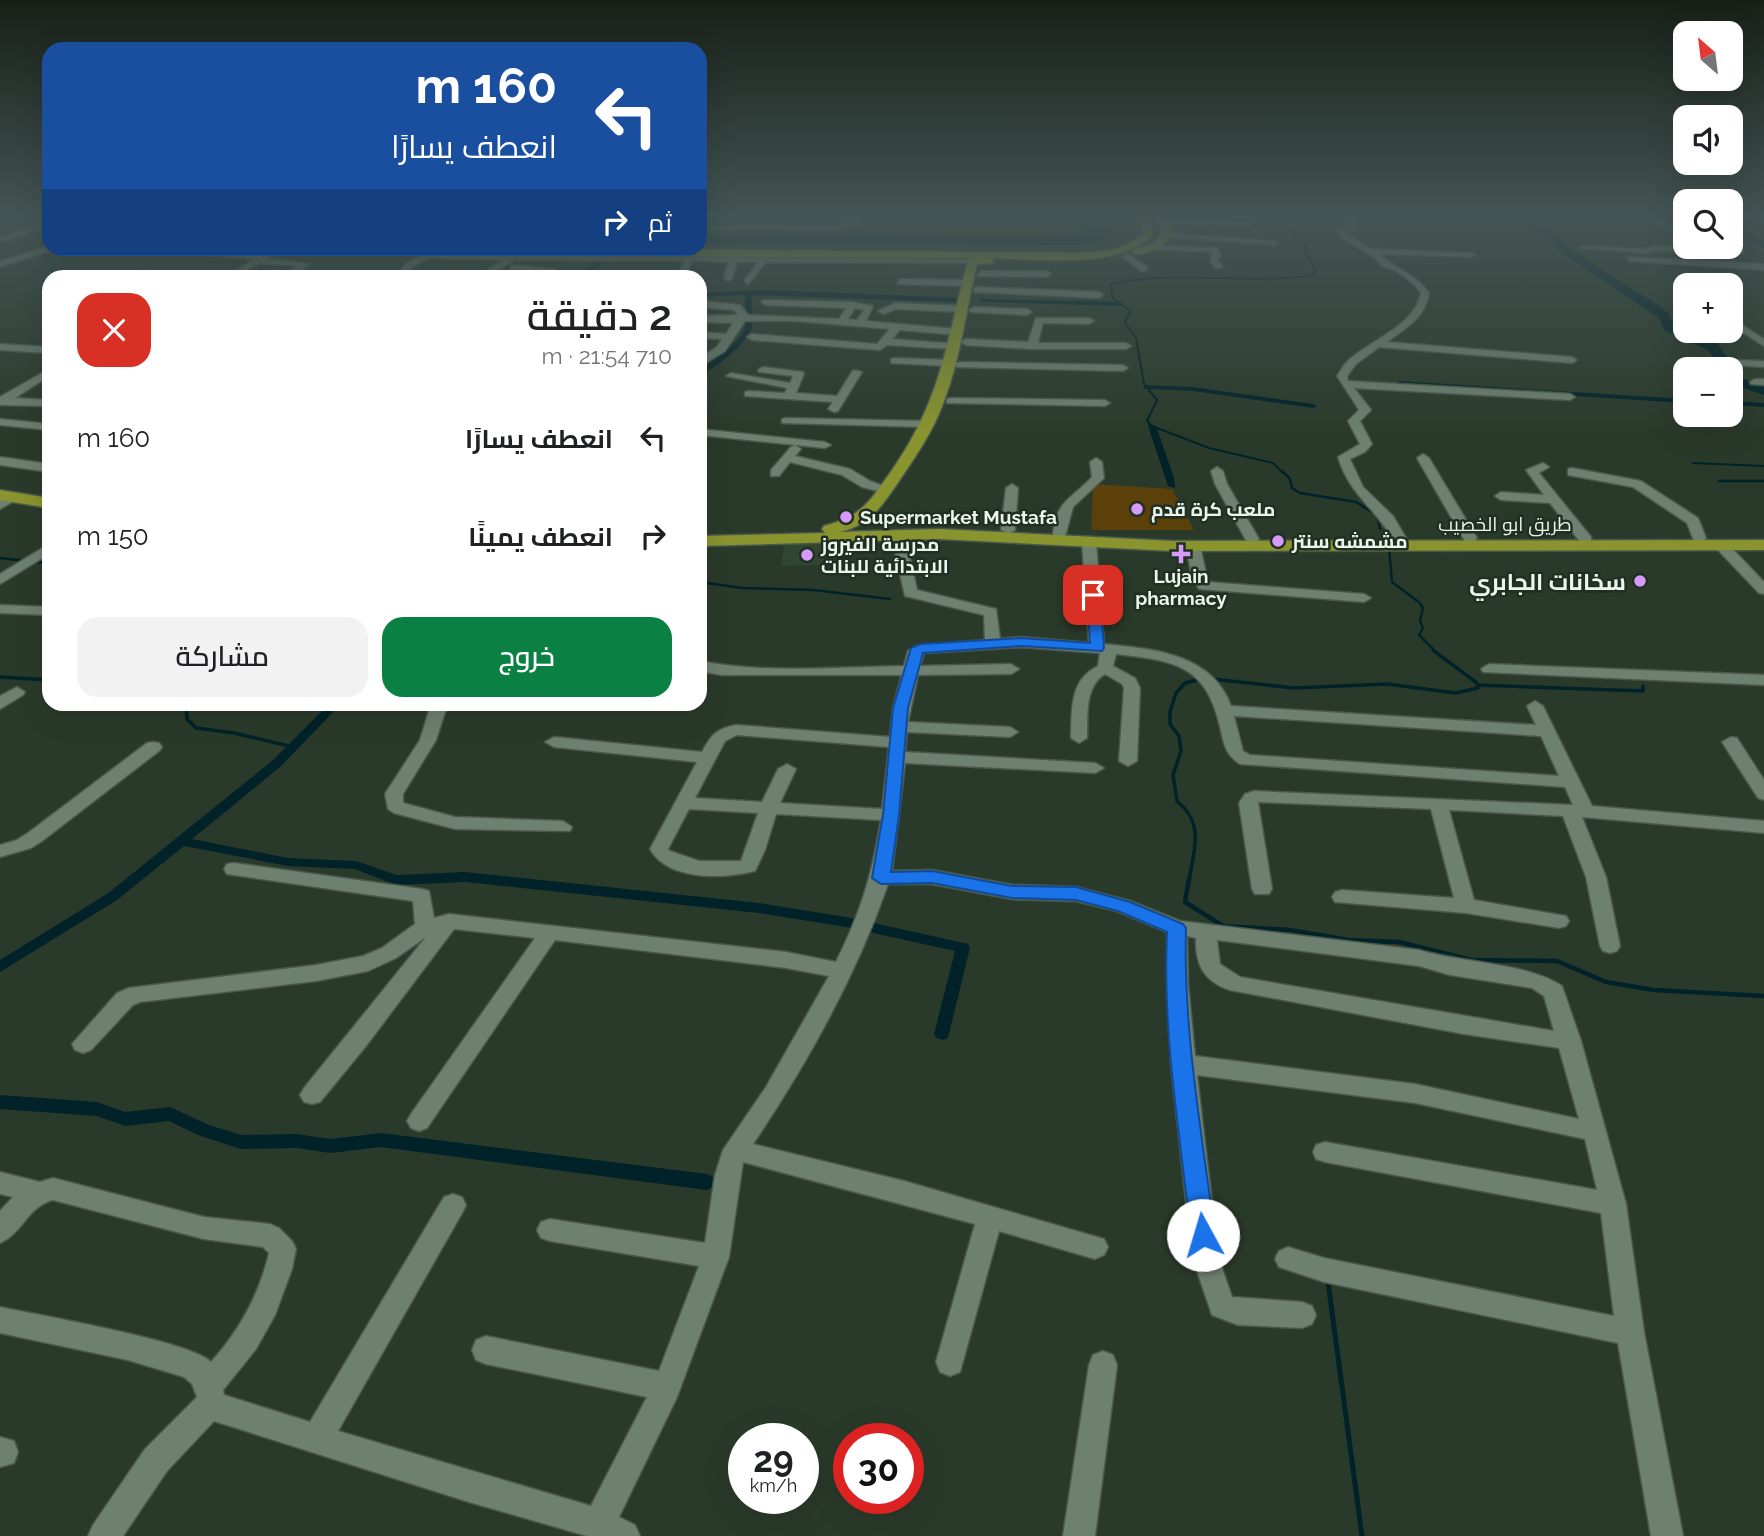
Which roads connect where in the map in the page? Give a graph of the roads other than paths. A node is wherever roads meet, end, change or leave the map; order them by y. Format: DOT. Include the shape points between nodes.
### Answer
graph roads {
  1 [pos="973,290"];
  2 [pos="1066,290"];
  3 [pos="1423,290"];
  4 [pos="1099,295"];
  5 [pos="766,302"];
  6 [pos="707,305"];
  7 [pos="852,305"];
  8 [pos="968,310"];
  9 [pos="883,311"];
  10 [pos="1027,312"];
  11 [pos="745,318"];
  12 [pos="874,318"];
  13 [pos="707,319"];
  14 [pos="842,321"];
  15 [pos="1089,321"];
  16 [pos="860,323"];
  17 [pos="896,329"];
  18 [pos="1743,329"];
  19 [pos="707,335"];
  20 [pos="730,337"];
  21 [pos="752,337"];
  22 [pos="1764,343"];
  23 [pos="883,344"];
  24 [pos="1378,344"];
  25 [pos="1032,345"];
  26 [pos="0,347"];
  27 [pos="959,347"];
  28 [pos="42,350"];
  29 [pos="707,354"];
  30 [pos="714,354"];
  31 [pos="707,358"];
  32 [pos="869,359"];
  33 [pos="1572,360"];
  34 [pos="895,361"];
  35 [pos="1743,363"];
  36 [pos="1764,364"];
  37 [pos="1124,368"];
  38 [pos="763,370"];
  39 [pos="857,372"];
  40 [pos="731,376"];
  41 [pos="42,377"];
  42 [pos="1345,384"];
  43 [pos="791,391"];
  44 [pos="749,394"];
  45 [pos="1570,397"];
  46 [pos="839,399"];
  47 [pos="1,401"];
  48 [pos="951,401"];
  49 [pos="42,403"];
  50 [pos="1105,403"];
  51 [pos="786,421"];
  52 [pos="828,421"];
  53 [pos="0,422"];
  54 [pos="927,424"];
  55 [pos="42,426"];
  56 [pos="707,433"];
  57 [pos="800,443"];
  58 [pos="825,445"];
  59 [pos="787,458"];
  60 [pos="1423,458"];
  61 [pos="0,461"];
  62 [pos="1096,462"];
  63 [pos="42,467"];
  64 [pos="1543,467"];
  65 [pos="1217,471"];
  66 [pos="1572,472"];
  67 [pos="775,473"];
  68 [pos="1012,488"];
  69 [pos="886,489"];
  70 [pos="1501,496"];
  71 [pos="2,500"];
  72 [pos="1554,500"];
  73 [pos="42,505"];
  74 [pos="892,524"];
  75 [pos="918,528"];
  76 [pos="1008,530"];
  77 [pos="809,532"];
  78 [pos="1060,534"];
  79 [pos="707,535"];
  80 [pos="1399,538"];
  81 [pos="1470,538"];
  82 [pos="1699,538"];
  83 [pos="1252,539"];
  84 [pos="1764,539"];
  85 [pos="707,540"];
  86 [pos="1586,540"];
  87 [pos="1154,541"];
  88 [pos="1089,542"];
  89 [pos="1721,545"];
  90 [pos="1764,545"];
  91 [pos="1193,546"];
  92 [pos="42,552"];
  93 [pos="0,580"];
  94 [pos="1764,590"];
  95 [pos="1364,598"];
  96 [pos="0,609"];
  97 [pos="42,611"];
  98 [pos="993,643"];
  99 [pos="1104,655"];
  100 [pos="707,667"];
  101 [pos="1011,669"];
  102 [pos="1489,669"];
  103 [pos="909,673"];
  104 [pos="1764,680"];
  105 [pos="17,692"];
  106 [pos="0,704"];
  107 [pos="1535,706"];
  108 [pos="1222,710"];
  109 [pos="437,711"];
  110 [pos="1546,731"];
  111 [pos="1010,732"];
  112 [pos="1079,737"];
  113 [pos="554,742"];
  114 [pos="898,742"];
  115 [pos="1731,742"];
  116 [pos="153,747"];
  117 [pos="708,758"];
  118 [pos="1128,761"];
  119 [pos="1095,768"];
  120 [pos="787,769"];
  121 [pos="1571,782"];
  122 [pos="1764,794"];
  123 [pos="684,803"];
  124 [pos="1438,803"];
  125 [pos="768,809"];
  126 [pos="1578,810"];
  127 [pos="891,815"];
  128 [pos="563,827"];
  129 [pos="1764,827"];
  130 [pos="0,851"];
  131 [pos="234,869"];
  132 [pos="881,878"];
  133 [pos="1262,890"];
  134 [pos="1342,897"];
  135 [pos="1466,906"];
  136 [pos="449,921"];
  137 [pos="1559,921"];
  138 [pos="425,927"];
  139 [pos="1177,928"];
  140 [pos="549,933"];
  141 [pos="1207,934"];
  142 [pos="1610,946"];
  143 [pos="842,971"];
  144 [pos="1570,1041"];
  145 [pos="83,1044"];
  146 [pos="1182,1064"];
  147 [pos="312,1095"];
  148 [pos="419,1121"];
  149 [pos="1595,1131"];
  150 [pos="735,1150"];
  151 [pos="1325,1152"];
  152 [pos="0,1183"];
  153 [pos="38,1192"];
  154 [pos="1613,1204"];
  155 [pos="453,1205"];
  156 [pos="990,1216"];
  157 [pos="550,1230"];
  158 [pos="0,1231"];
  159 [pos="1095,1247"];
  160 [pos="716,1257"];
  161 [pos="1288,1259"];
  162 [pos="1302,1315"];
  163 [pos="0,1320"];
  164 [pos="1630,1332"];
  165 [pos="486,1350"];
  166 [pos="950,1362"];
  167 [pos="1103,1365"];
  168 [pos="667,1387"];
  169 [pos="208,1395"];
  170 [pos="318,1437"];
  171 [pos="612,1530"];
  172 [pos="104,1536"];
  173 [pos="1079,1536"];
  174 [pos="1668,1536"];
  1 -- 8 [label="main road"];
  2 -- 4 [label="street"];
  3 -- 24 [label="street" via="1423,304 1415,317"];
  5 -- 7 [label="street"];
  6 -- 11 [label="street" via="737,307"];
  7 -- 14 [label="street"];
  7 -- 16 [label="street" via="870,308"];
  8 -- 9 [label="street" via="895,306"];
  8 -- 10 [label="street"];
  8 -- 27 [label="main road"];
  8 -- 27 [label="main road"];
  11 -- 13 [label="street"];
  11 -- 14 [label="street"];
  11 -- 20 [label="street"];
  12 -- 27 [label="street"];
  14 -- 16 [label="street"];
  15 -- 25 [label="street" via="1039,320"];
  16 -- 17 [label="street"];
  17 -- 23 [label="street"];
  17 -- 27 [label="street"];
  18 -- 22 [label="street"];
  19 -- 20 [label="street"];
  20 -- 30 [label="street"];
  21 -- 23 [label="street"];
  23 -- 27 [label="street"];
  23 -- 32 [label="street"];
  24 -- 33 [label="street"];
  24 -- 42 [label="street" via="1352,362 1342,376"];
  25 -- 27 [label="street"];
  25 -- 27 [label="street" via="1123,350"];
  26 -- 28 [label="street"];
  27 -- 34 [label="street"];
  27 -- 37 [label="street"];
  27 -- 48 [label="main road"];
  27 -- 54 [label="main road"];
  29 -- 30 [label="street"];
  30 -- 31 [label="street"];
  35 -- 36 [label="street"];
  38 -- 43 [label="street" via="798,373"];
  39 -- 46 [label="street"];
  40 -- 43 [label="street"];
  41 -- 47 [label="street"];
  42 -- 45 [label="street"];
  42 -- 80 [label="street" via="1365,410 1354,421 1366,444 1344,457 1353,483 1392,520"];
  43 -- 44 [label="street"];
  43 -- 46 [label="street"];
  46 -- 52 [label="street"];
  47 -- 49 [label="street"];
  48 -- 50 [label="street"];
  48 -- 74 [label="main road"];
  51 -- 52 [label="street"];
  52 -- 54 [label="street"];
  53 -- 55 [label="street"];
  54 -- 69 [label="main road"];
  56 -- 57 [label="street"];
  57 -- 58 [label="street"];
  57 -- 59 [label="street"];
  59 -- 67 [label="street"];
  59 -- 69 [label="street" via="846,472"];
  60 -- 81 [label="street"];
  61 -- 63 [label="street"];
  62 -- 78 [label="street" via="1096,481 1065,503"];
  64 -- 72 [label="street" via="1532,470 1533,474"];
  65 -- 83 [label="street"];
  66 -- 82 [label="street" via="1637,484 1692,521"];
  68 -- 76 [label="street"];
  69 -- 77 [label="main road" via="865,517 836,529"];
  70 -- 72 [label="street"];
  71 -- 73 [label="main road"];
  72 -- 86 [label="street"];
  74 -- 75 [label="main road"];
  74 -- 85 [label="main road, طريق ابو الخصيب"];
  74 -- 88 [label="main road, طريق ابو الخصيب" via="961,534"];
  74 -- 98 [label="street" via="910,593 991,612"];
  75 -- 76 [label="main road, طريق ابو الخصيب"];
  75 -- 77 [label="main road, طريق ابو الخصيب"];
  76 -- 78 [label="main road, طريق ابو الخصيب"];
  77 -- 79 [label="main road, طريق ابو الخصيب"];
  78 -- 87 [label="main road, طريق ابو الخصيب"];
  80 -- 81 [label="main road, طريق ابو الخصيب"];
  80 -- 83 [label="main road, طريق ابو الخصيب"];
  81 -- 86 [label="main road, طريق ابو الخصيب"];
  82 -- 84 [label="main road, طريق ابو الخصيب"];
  82 -- 86 [label="main road, طريق ابو الخصيب"];
  83 -- 87 [label="main road, طريق ابو الخصيب"];
  87 -- 88 [label="main road, طريق ابو الخصيب"];
  87 -- 91 [label="main road, طريق ابو الخصيب"];
  88 -- 99 [label="street"];
  89 -- 90 [label="main road, طريق ابو الخصيب"];
  89 -- 91 [label="main road, طريق ابو الخصيب"];
  89 -- 94 [label="street"];
  91 -- 95 [label="street" via="1198,577 1205,586"];
  92 -- 93 [label="street"];
  96 -- 97 [label="street"];
  98 -- 99 [label="street" via="1042,642"];
  98 -- 103 [label="street" via="918,650"];
  99 -- 108 [label="street" via="1169,659 1199,672 1215,687"];
  99 -- 112 [label="street" via="1083,685"];
  99 -- 118 [label="street" via="1132,688"];
  100 -- 103 [label="street"];
  101 -- 103 [label="street"];
  102 -- 104 [label="street"];
  103 -- 114 [label="street"];
  105 -- 106 [label="street"];
  107 -- 110 [label="street"];
  108 -- 110 [label="street"];
  108 -- 121 [label="street" via="1235,753 1246,760"];
  109 -- 128 [label="street" via="428,740 394,794 394,805 455,823"];
  110 -- 121 [label="street"];
  111 -- 114 [label="street"];
  113 -- 117 [label="street"];
  114 -- 117 [label="street" via="732,730 721,735"];
  114 -- 119 [label="street"];
  114 -- 127 [label="street"];
  115 -- 122 [label="street"];
  116 -- 130 [label="street" via="24,844"];
  117 -- 123 [label="street"];
  120 -- 125 [label="street"];
  121 -- 126 [label="street"];
  123 -- 125 [label="street"];
  123 -- 125 [label="street" via="660,855 680,864 732,870 752,861"];
  124 -- 126 [label="street"];
  124 -- 133 [label="street" via="1273,794 1251,798 1248,803"];
  124 -- 135 [label="street"];
  125 -- 127 [label="street"];
  126 -- 129 [label="street"];
  126 -- 142 [label="street"];
  127 -- 132 [label="street"];
  131 -- 138 [label="street" via="422,896"];
  132 -- 139 [label="street" via="932,877 1012,892 1076,894 1124,906"];
  132 -- 143 [label="street"];
  134 -- 135 [label="street"];
  135 -- 137 [label="street"];
  136 -- 138 [label="street"];
  136 -- 140 [label="street"];
  136 -- 147 [label="street"];
  138 -- 145 [label="street" via="368,963 137,994 125,999"];
  139 -- 141 [label="street"];
  139 -- 146 [label="street" via="1175,975"];
  140 -- 143 [label="street" via="786,960"];
  140 -- 148 [label="street"];
  141 -- 144 [label="street" via="1206,960 1217,975 1239,984"];
  141 -- 144 [label="street" via="1366,950 1538,981 1554,992"];
  143 -- 150 [label="street" via="774,1094"];
  144 -- 149 [label="street"];
  146 -- 149 [label="street" via="1450,1100"];
  146 -- 162 [label="street" via="1203,1235 1222,1306 1238,1312"];
  149 -- 154 [label="street"];
  150 -- 156 [label="street"];
  150 -- 160 [label="street" via="727,1175"];
  151 -- 154 [label="street"];
  152 -- 153 [label="street"];
  153 -- 158 [label="street" via="22,1201"];
  153 -- 169 [label="street" via="53,1189 204,1228 270,1236 283,1249 265,1306"];
  154 -- 164 [label="street"];
  155 -- 170 [label="street"];
  156 -- 159 [label="street"];
  156 -- 166 [label="street"];
  157 -- 160 [label="street"];
  160 -- 168 [label="street"];
  161 -- 164 [label="street"];
  163 -- 169 [label="street" via="184,1363 197,1368"];
  164 -- 174 [label="street"];
  165 -- 168 [label="street"];
  167 -- 173 [label="street"];
  168 -- 171 [label="street"];
  169 -- 170 [label="street"];
  169 -- 172 [label="street"];
  170 -- 171 [label="street"];
}
